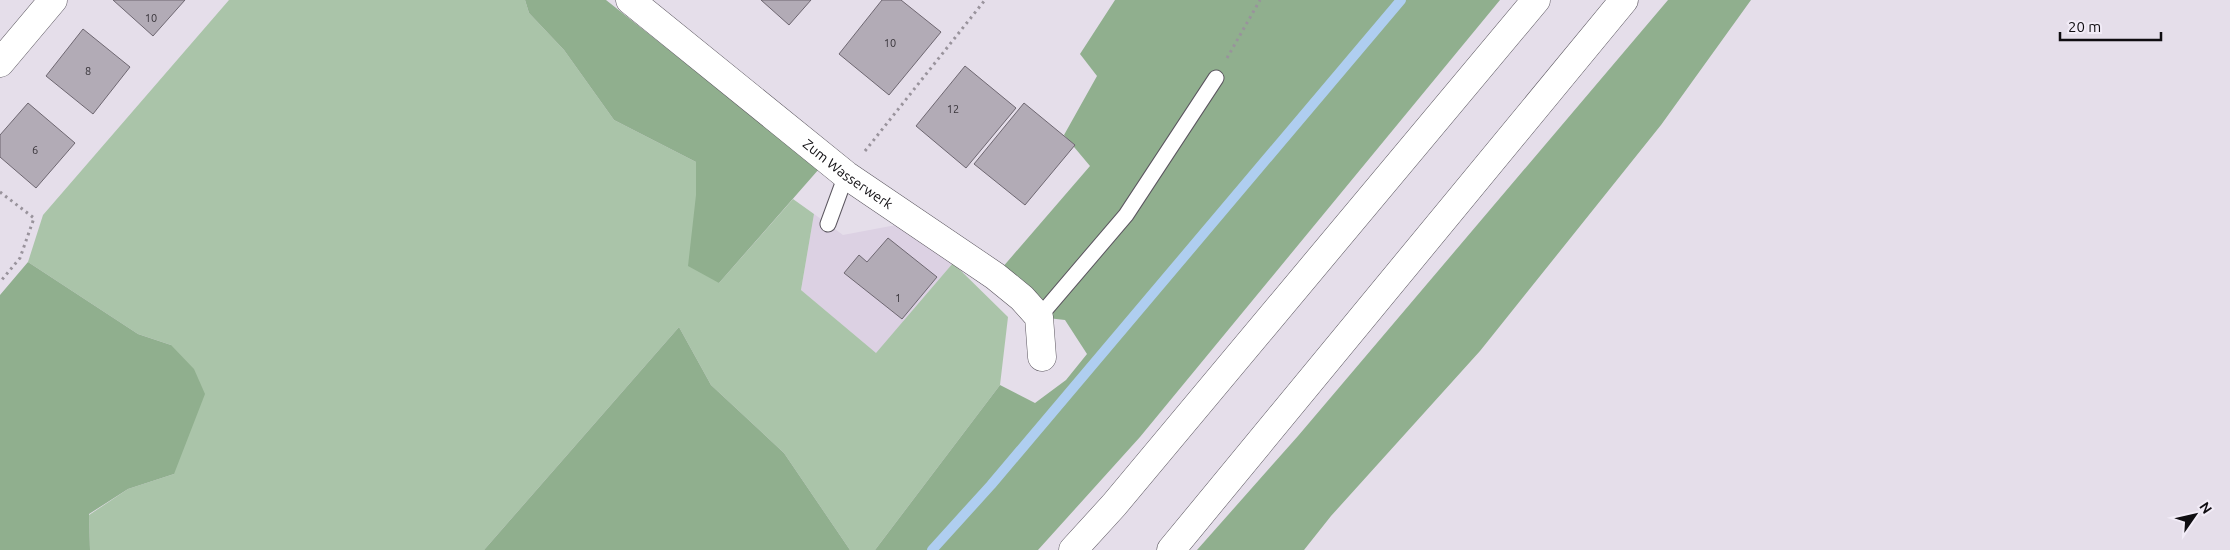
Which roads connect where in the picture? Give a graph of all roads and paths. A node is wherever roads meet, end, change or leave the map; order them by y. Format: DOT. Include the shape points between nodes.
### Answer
graph roads {
  1 [pos="53,0"];
  2 [pos="630,0"];
  3 [pos="985,0"];
  4 [pos="1260,0"];
  5 [pos="1536,0"];
  6 [pos="1624,0"];
  7 [pos="0,63"];
  8 [pos="1216,78"];
  9 [pos="846,175"];
  10 [pos="0,192"];
  11 [pos="828,224"];
  12 [pos="0,282"];
  13 [pos="1039,317"];
  14 [pos="1042,357"];
  15 [pos="1073,550"];
  16 [pos="1171,550"];
  1 -- 7 [label="main road"];
  2 -- 9 [label="main road, Zum Wasserwerk"];
  3 -- 9 [label="path"];
  4 -- 8 [label="path"];
  5 -- 15 [label="main road"];
  6 -- 16 [label="main road"];
  8 -- 13 [label="lane" via="1161,148 1126,216"];
  9 -- 11 [label="lane"];
  9 -- 13 [label="main road, Zum Wasserwerk" via="995,276"];
  10 -- 12 [label="path" via="34,218 20,258"];
  13 -- 14 [label="main road"];
}
